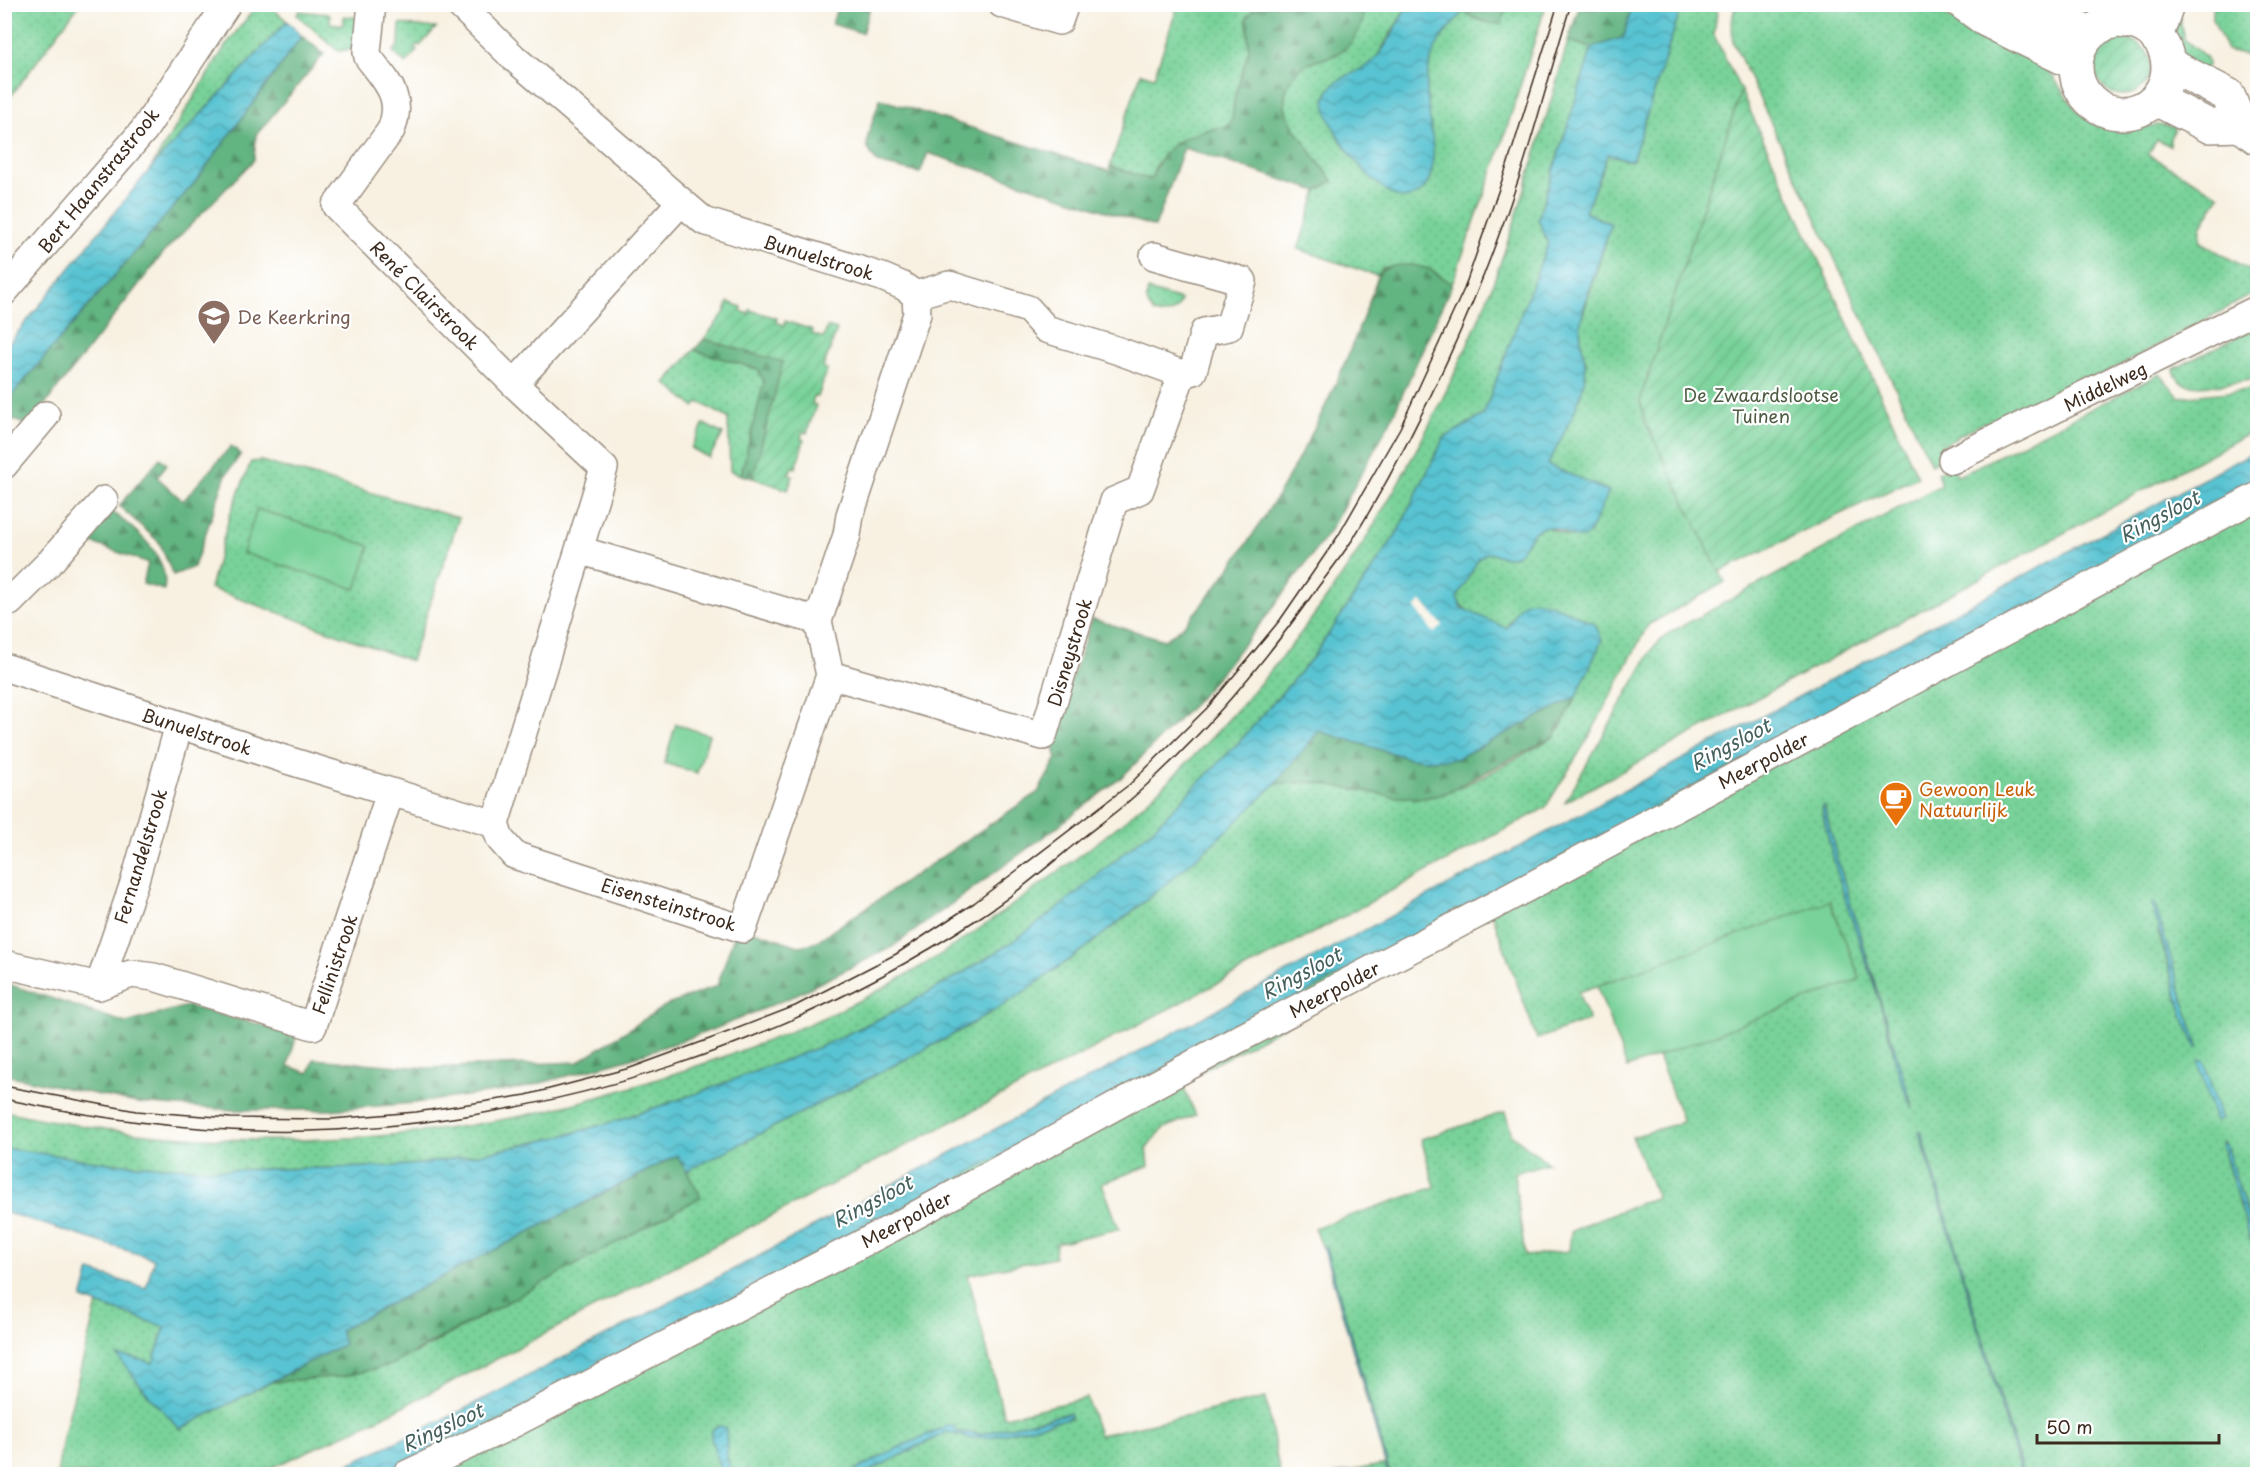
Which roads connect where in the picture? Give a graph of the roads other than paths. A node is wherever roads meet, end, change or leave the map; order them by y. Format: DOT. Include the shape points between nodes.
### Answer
graph roads {
  1 [pos="227,4"];
  2 [pos="372,4"];
  3 [pos="459,4"];
  4 [pos="1065,4"];
  5 [pos="1964,4"];
  6 [pos="2018,4"];
  7 [pos="2167,4"];
  8 [pos="1011,6"];
  9 [pos="2131,13"];
  10 [pos="2091,33"];
  11 [pos="2162,51"];
  12 [pos="2076,64"];
  13 [pos="2156,99"];
  14 [pos="2249,132"];
  15 [pos="680,202"];
  16 [pos="1154,256"];
  17 [pos="4,292"];
  18 [pos="916,295"];
  19 [pos="2258,309"];
  20 [pos="1182,374"];
  21 [pos="514,384"];
  22 [pos="46,415"];
  23 [pos="1952,460"];
  24 [pos="4,465"];
  25 [pos="2258,496"];
  26 [pos="104,500"];
  27 [pos="579,550"];
  28 [pos="6,602"];
  29 [pos="818,621"];
  30 [pos="4,667"];
  31 [pos="830,675"];
  32 [pos="179,725"];
  33 [pos="390,793"];
  34 [pos="495,824"];
  35 [pos="4,964"];
  36 [pos="99,986"];
  37 [pos="406,1474"];
  1 -- 17 [label="street, Bert Haanstrastrook" via="144,130"];
  2 -- 21 [label="street, René Clairstrook" via="368,57 392,88 396,117 391,130 336,206"];
  3 -- 15 [label="street, Bunuelstrook" via="514,58"];
  4 -- 8 [label="street" via="1059,21"];
  5 -- 12 [label="main road" via="1986,20"];
  6 -- 10 [label="main road"];
  7 -- 11 [label="main road"];
  9 -- 10 [label="main road"];
  9 -- 11 [label="main road"];
  10 -- 12 [label="main road"];
  11 -- 13 [label="main road" via="2165,82"];
  11 -- 14 [label="main road" via="2228,95"];
  12 -- 13 [label="main road" via="2081,88 2098,107 2128,113"];
  13 -- 14 [label="main road" via="2209,126"];
  15 -- 18 [label="street, Bunuelstrook" via="704,221 882,277"];
  15 -- 21 [label="street"];
  16 -- 20 [label="street, Disneystrook" via="1243,281 1229,327 1204,333 1192,371"];
  18 -- 20 [label="street" via="949,285 1028,309 1046,329"];
  18 -- 29 [label="street" via="917,314"];
  19 -- 23 [label="street, Middelweg"];
  20 -- 31 [label="street, Disneystrook" via="1140,490 1114,501 1043,736"];
  21 -- 27 [label="street, René Clairstrook" via="604,468"];
  22 -- 24 [label="street"];
  25 -- 37 [label="street, Meerpolder" via="902,1222 501,1430"];
  26 -- 28 [label="street" via="51,561"];
  27 -- 29 [label="street"];
  27 -- 34 [label="street"];
  29 -- 31 [label="street"];
  30 -- 32 [label="street, Bunuelstrook"];
  31 -- 34 [label="street, Eisensteinstrook" via="743,929 514,855 500,839"];
  32 -- 33 [label="street, Bunuelstrook"];
  32 -- 36 [label="street, Fernandelstrook" via="135,879"];
  33 -- 34 [label="street, Bunuelstrook"];
  33 -- 36 [label="street, Fellinistrook" via="310,1032 154,977 131,974"];
  35 -- 36 [label="street"];
}
